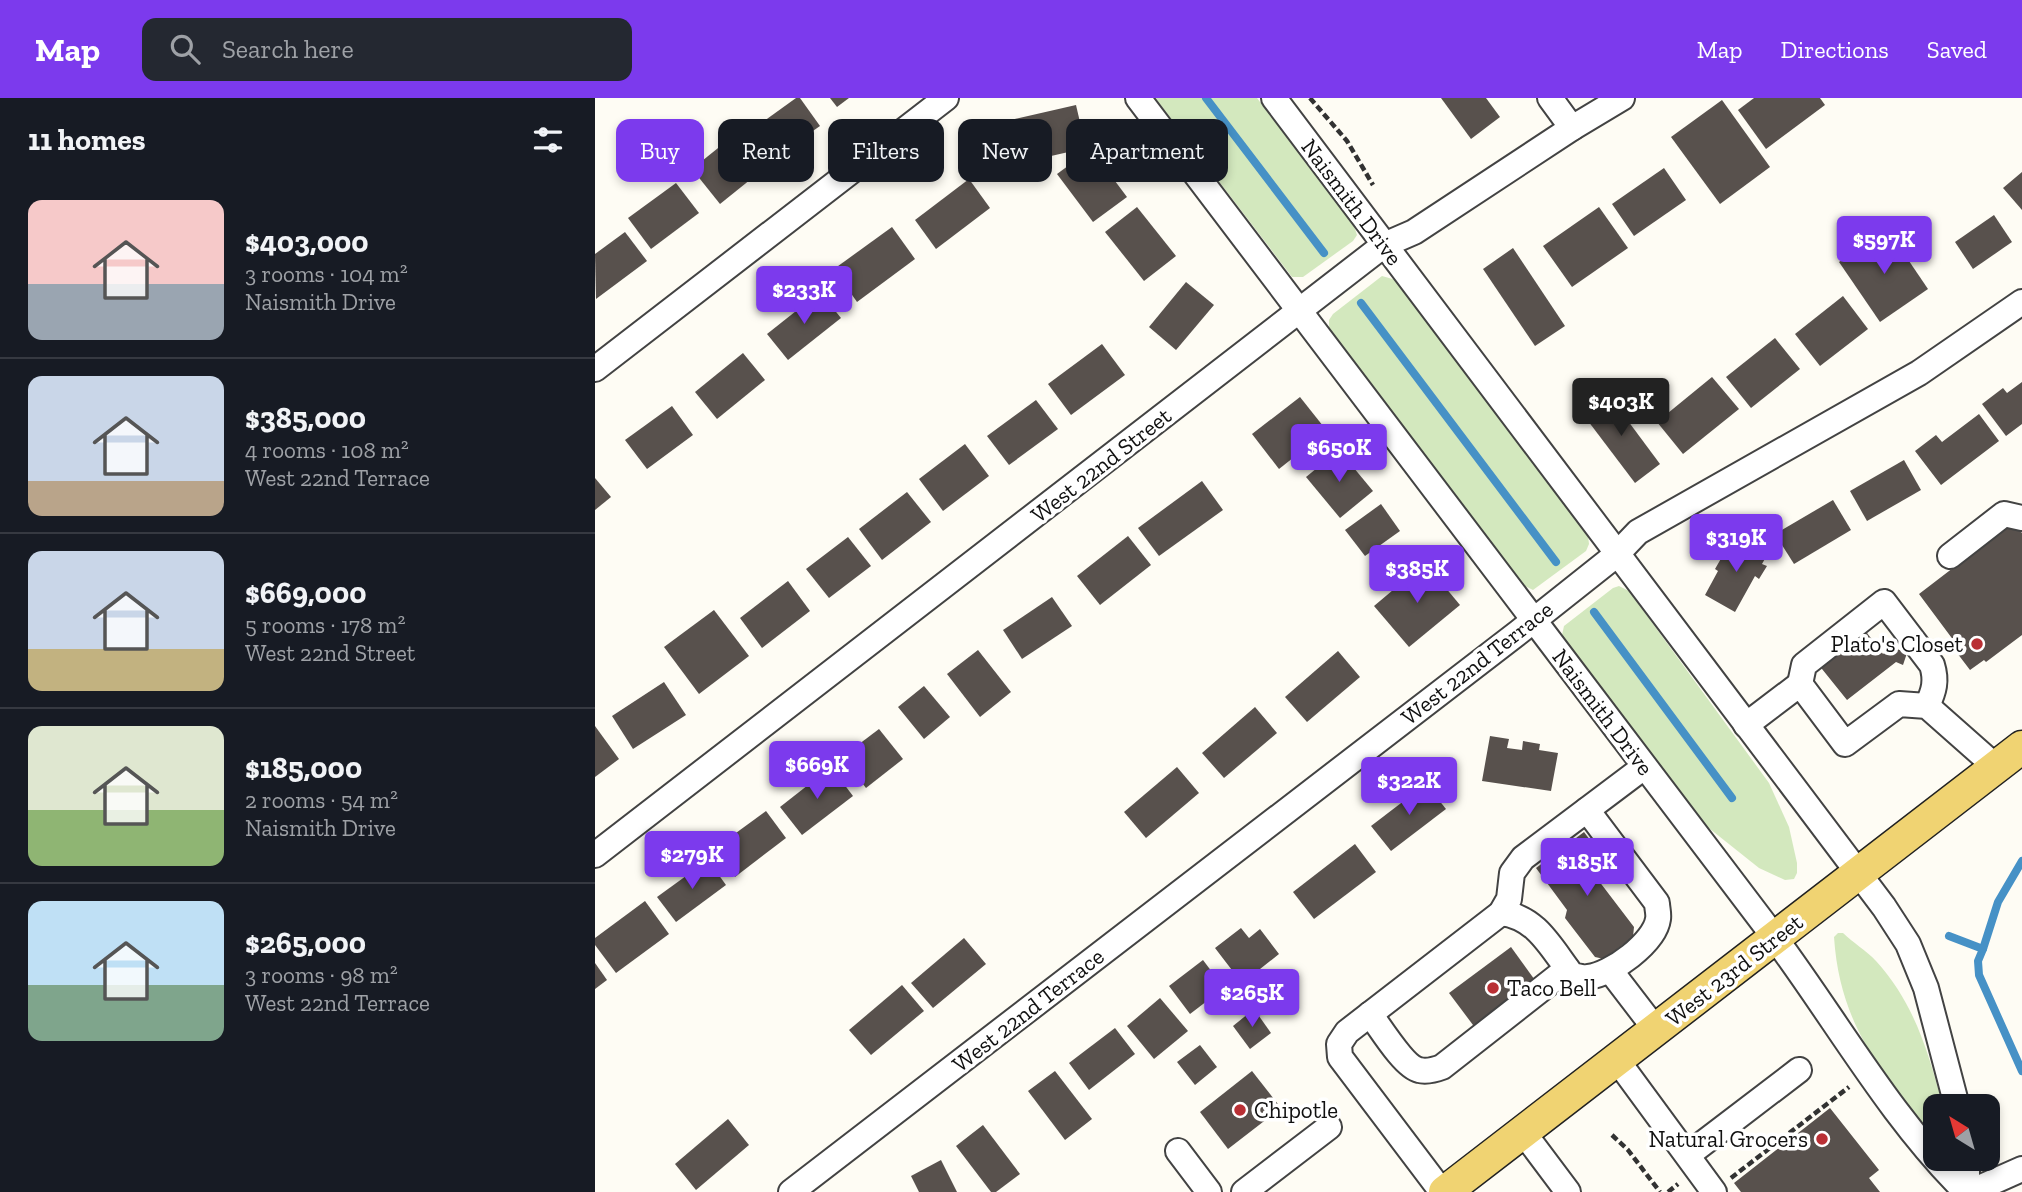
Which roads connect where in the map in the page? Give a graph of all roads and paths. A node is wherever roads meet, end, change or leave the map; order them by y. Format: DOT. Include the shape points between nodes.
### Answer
graph roads {
  1 [pos="946,98"];
  2 [pos="1138,98"];
  3 [pos="1274,98"];
  4 [pos="1310,98"];
  5 [pos="1550,98"];
  6 [pos="1622,98"];
  7 [pos="1572,128"];
  8 [pos="1374,187"];
  9 [pos="1384,245"];
  10 [pos="2022,302"];
  11 [pos="1300,310"];
  12 [pos="595,369"];
  13 [pos="2022,517"];
  14 [pos="1616,555"];
  15 [pos="1950,556"];
  16 [pos="1533,619"];
  17 [pos="1800,684"];
  18 [pos="1927,706"];
  19 [pos="1746,726"];
  20 [pos="2022,747"];
  21 [pos="1644,766"];
  22 [pos="1996,767"];
  23 [pos="1587,810"];
  24 [pos="595,855"];
  25 [pos="1859,873"];
  26 [pos="1501,913"];
  27 [pos="1776,938"];
  28 [pos="1567,969"];
  29 [pos="1610,970"];
  30 [pos="1370,1014"];
  31 [pos="1656,1030"];
  32 [pos="1617,1060"];
  33 [pos="1799,1070"];
  34 [pos="1854,1083"];
  35 [pos="1954,1094"];
  36 [pos="1329,1127"];
  37 [pos="1523,1132"];
  38 [pos="1612,1135"];
  39 [pos="1178,1151"];
  40 [pos="1689,1154"];
  41 [pos="1967,1171"];
  42 [pos="2017,1172"];
  43 [pos="1706,1187"];
  44 [pos="791,1192"];
  45 [pos="1209,1192"];
  46 [pos="1244,1192"];
  47 [pos="1444,1192"];
  48 [pos="1568,1192"];
  49 [pos="1660,1192"];
  50 [pos="1668,1192"];
  51 [pos="1968,1192"];
  1 -- 12 [label="street"];
  2 -- 11 [label="street, Naismith Drive"];
  3 -- 9 [label="street, Naismith Drive"];
  4 -- 8 [label="path" via="1352,148"];
  5 -- 7 [label="street"];
  6 -- 7 [label="street, West 22nd Street"];
  7 -- 9 [label="street, West 22nd Street" via="1414,232"];
  9 -- 11 [label="street, West 22nd Street"];
  9 -- 14 [label="street, Naismith Drive"];
  10 -- 14 [label="street, West 22nd Terrace" via="1919,373 1638,532"];
  11 -- 16 [label="street, Naismith Drive"];
  11 -- 24 [label="street, West 22nd Street"];
  13 -- 15 [label="street" via="2004,514"];
  14 -- 16 [label="street, West 22nd Terrace"];
  14 -- 19 [label="street, Naismith Drive"];
  16 -- 21 [label="street, Naismith Drive"];
  16 -- 44 [label="street, West 22nd Terrace"];
  17 -- 18 [label="street" via="1845,744 1899,704"];
  17 -- 18 [label="street" via="1804,665 1884,602 1932,664 1935,690"];
  17 -- 19 [label="street"];
  18 -- 22 [label="street"];
  19 -- 25 [label="street, Naismith Drive"];
  20 -- 22 [label="main road, West 23rd Street"];
  21 -- 23 [label="street"];
  21 -- 27 [label="street, Naismith Drive"];
  22 -- 25 [label="main road, West 23rd Street"];
  23 -- 26 [label="street" via="1523,858 1511,873 1509,898"];
  23 -- 29 [label="street" via="1657,902 1659,918 1654,931"];
  25 -- 27 [label="main road, West 23rd Street"];
  25 -- 35 [label="street, Naismith Drive" via="1919,968"];
  26 -- 28 [label="street" via="1531,923"];
  26 -- 30 [label="street"];
  27 -- 31 [label="main road, West 23rd Street"];
  27 -- 51 [label="street, Naismith Drive" via="1930,1154"];
  28 -- 29 [label="street" via="1572,975 1588,978"];
  28 -- 30 [label="street" via="1432,1071 1409,1065"];
  29 -- 31 [label="street"];
  30 -- 47 [label="street" via="1347,1032 1339,1044 1340,1057"];
  31 -- 32 [label="main road, West 23rd Street"];
  32 -- 37 [label="main road, West 23rd Street"];
  32 -- 40 [label="street"];
  33 -- 40 [label="street"];
  34 -- 43 [label="path"];
  36 -- 46 [label="street"];
  37 -- 47 [label="main road, West 23rd Street"];
  37 -- 48 [label="street"];
  38 -- 49 [label="path"];
  39 -- 45 [label="street"];
  40 -- 43 [label="street"];
  41 -- 51 [label="street"];
  42 -- 51 [label="street"];
  43 -- 50 [label="path"];
}
